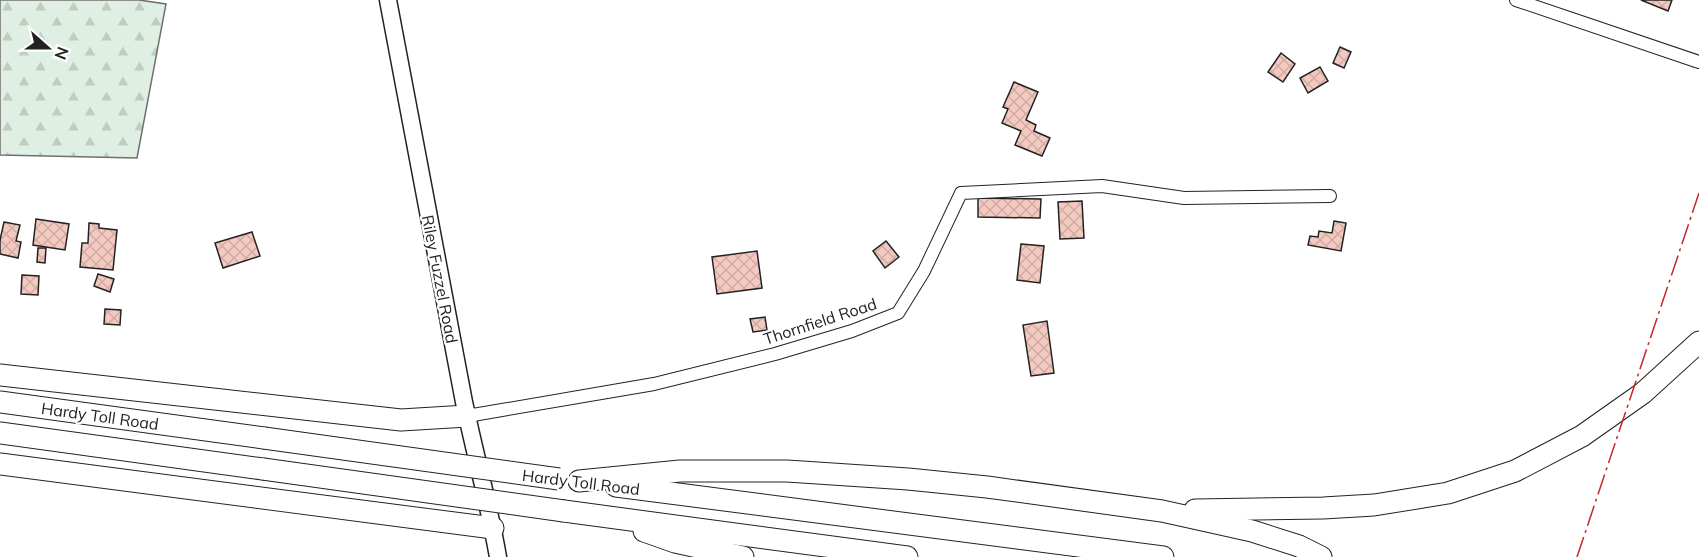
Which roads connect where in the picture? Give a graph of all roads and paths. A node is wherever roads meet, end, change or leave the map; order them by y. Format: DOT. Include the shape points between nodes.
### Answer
graph roads {
  1 [pos="388,0"];
  2 [pos="1516,0"];
  3 [pos="1699,62"];
  4 [pos="1330,196"];
  5 [pos="1699,342"];
  6 [pos="0,375"];
  7 [pos="0,402"];
  8 [pos="467,416"];
  9 [pos="0,433"];
  10 [pos="0,464"];
  11 [pos="569,480"];
  12 [pos="1162,511"];
  13 [pos="601,516"];
  14 [pos="493,528"];
  15 [pos="498,557"];
  16 [pos="742,557"];
  17 [pos="907,557"];
  18 [pos="1163,557"];
  19 [pos="1321,557"];
  1 -- 8 [label="main road, Riley Fuzzel Road"];
  2 -- 3 [label="street"];
  4 -- 8 [label="street, Thornfield Road" via="1184,198 1102,186 961,193 924,271 898,313 795,348 654,384"];
  5 -- 12 [label="highway" via="1643,393 1582,436 1515,471 1449,493 1374,505"];
  6 -- 8 [label="highway" via="401,420"];
  7 -- 11 [label="highway, Hardy Toll Road, bridge"];
  8 -- 14 [label="main road, Riley Fuzzel Road"];
  9 -- 13 [label="highway, Hardy Toll Road, bridge"];
  10 -- 14 [label="highway"];
  11 -- 12 [label="highway" via="680,471 787,471 987,487"];
  11 -- 18 [label="highway, Hardy Toll Road"];
  12 -- 19 [label="highway" via="1252,531"];
  13 -- 16 [label="highway" via="675,542"];
  13 -- 17 [label="highway, Hardy Toll Road"];
  14 -- 15 [label="main road, Riley Fuzzel Road"];
}
